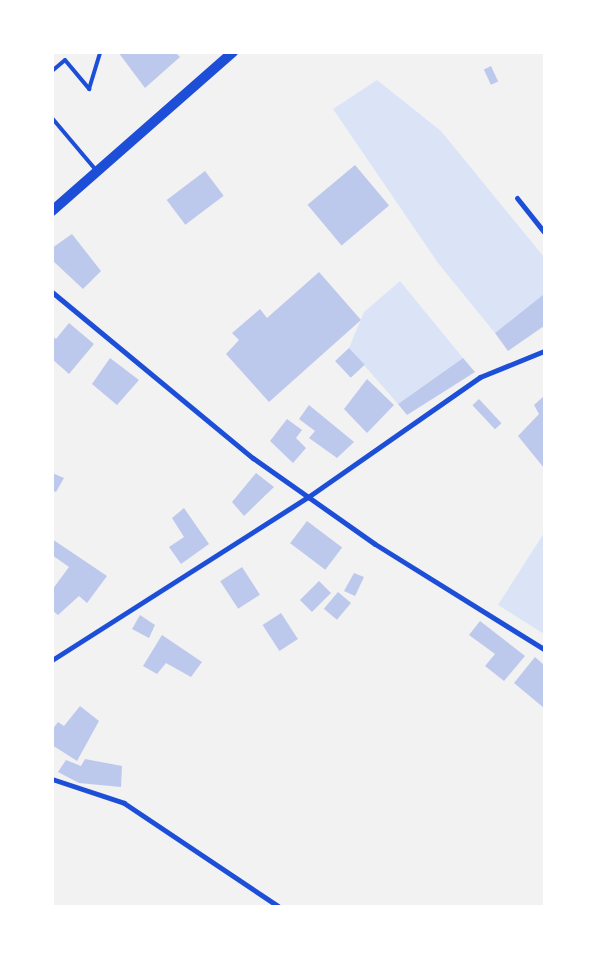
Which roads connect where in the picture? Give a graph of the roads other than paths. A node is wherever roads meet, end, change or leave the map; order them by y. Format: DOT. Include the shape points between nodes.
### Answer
graph roads {
  1 [pos="100,52"];
  2 [pos="233,52"];
  3 [pos="52,71"];
  4 [pos="52,118"];
  5 [pos="98,172"];
  6 [pos="517,198"];
  7 [pos="52,211"];
  8 [pos="544,232"];
  9 [pos="52,292"];
  10 [pos="544,351"];
  11 [pos="308,497"];
  12 [pos="544,649"];
  13 [pos="52,660"];
  14 [pos="52,779"];
  15 [pos="278,906"];
  1 -- 3 [label="lane" via="90,88 65,60"];
  2 -- 5 [label="main road"];
  4 -- 5 [label="lane"];
  5 -- 7 [label="main road"];
  6 -- 8 [label="street"];
  9 -- 11 [label="street" via="253,458"];
  10 -- 11 [label="street" via="480,377"];
  11 -- 12 [label="street"];
  11 -- 13 [label="street"];
  14 -- 15 [label="street" via="124,803"];
}
